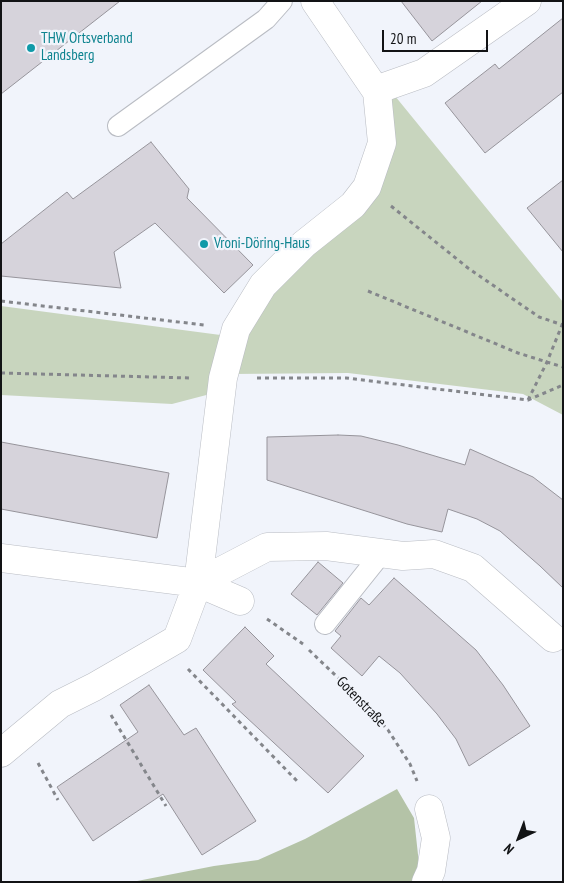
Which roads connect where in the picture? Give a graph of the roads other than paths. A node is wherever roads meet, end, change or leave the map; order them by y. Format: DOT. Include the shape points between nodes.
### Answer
graph roads {
  1 [pos="282,1"];
  2 [pos="315,1"];
  3 [pos="527,1"];
  4 [pos="377,92"];
  5 [pos="118,126"];
  6 [pos="381,554"];
  7 [pos="1,558"];
  8 [pos="198,582"];
  9 [pos="240,601"];
  10 [pos="325,624"];
  11 [pos="553,638"];
  12 [pos="1,753"];
  13 [pos="429,809"];
  14 [pos="426,882"];
  1 -- 5 [label="lane" via="266,19"];
  2 -- 4 [label="street"];
  3 -- 4 [label="street" via="424,74"];
  4 -- 8 [label="street" via="382,143 367,187 353,205 304,244 263,285 236,329 223,378"];
  6 -- 8 [label="street" via="326,546 267,547"];
  6 -- 10 [label="lane"];
  6 -- 11 [label="street" via="434,554 473,568"];
  7 -- 8 [label="street"];
  8 -- 9 [label="street"];
  8 -- 12 [label="street" via="177,639 60,704"];
  13 -- 14 [label="street" via="436,838"];
}
